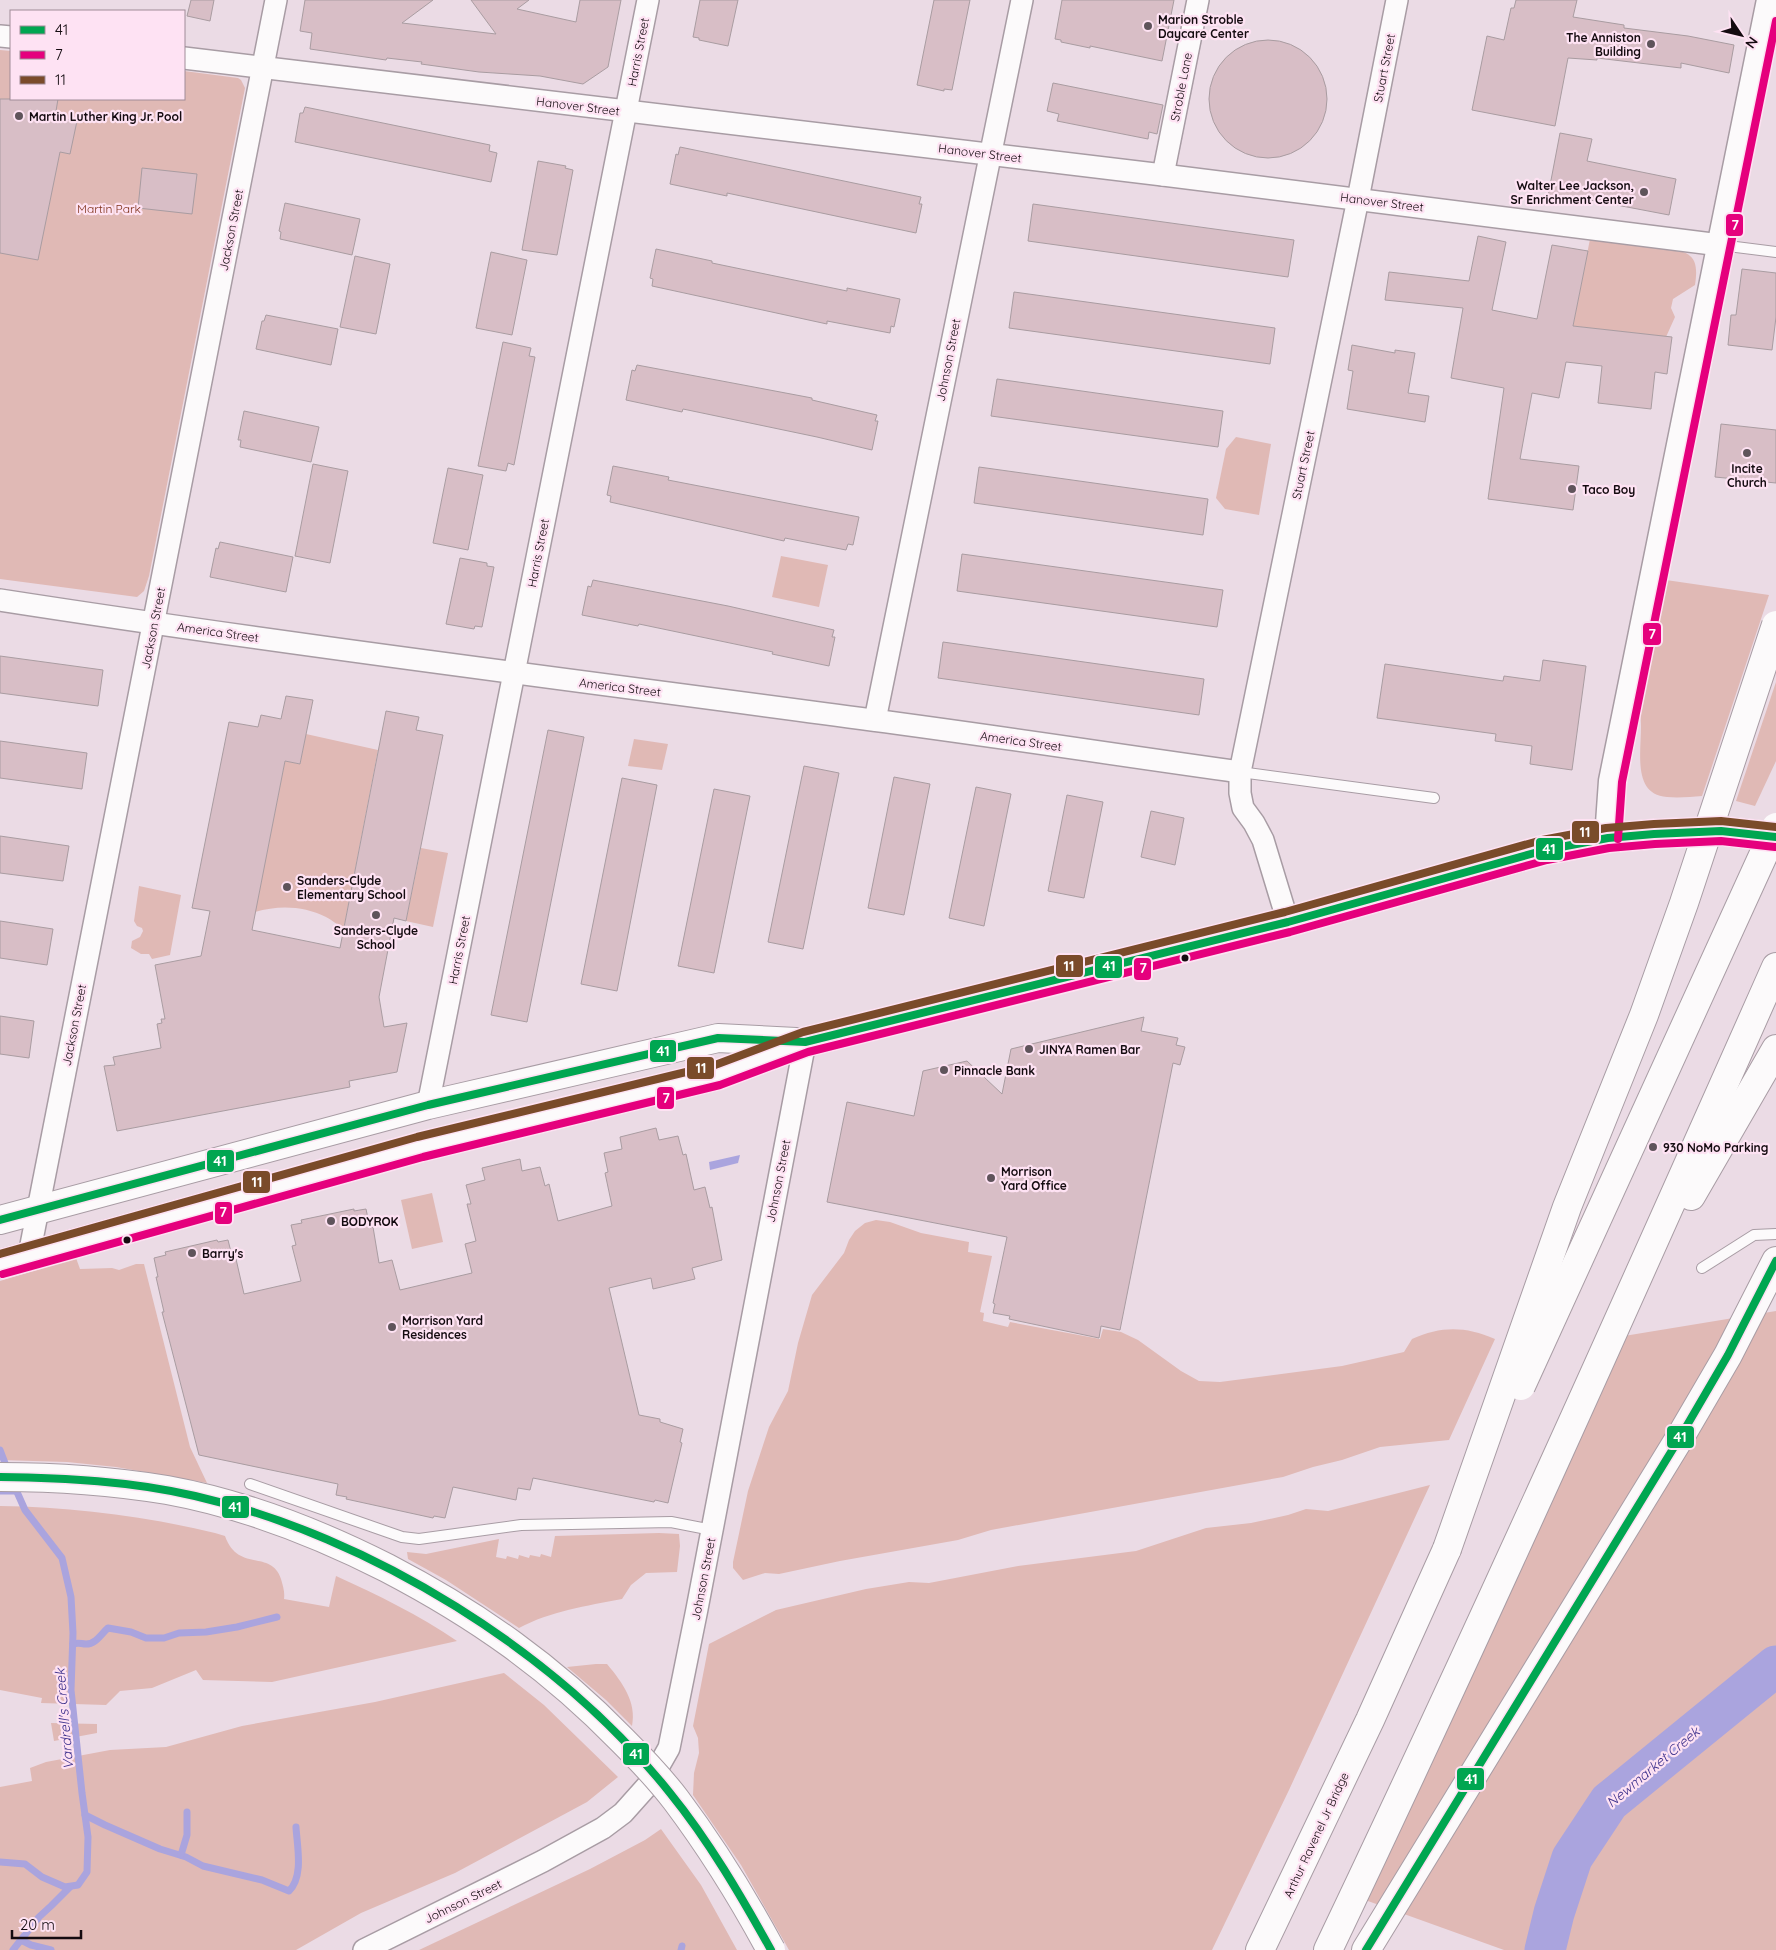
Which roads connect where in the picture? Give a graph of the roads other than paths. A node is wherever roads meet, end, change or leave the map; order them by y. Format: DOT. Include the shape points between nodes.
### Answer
graph roads {
  1 [pos="276,0"];
  2 [pos="648,0"];
  3 [pos="1022,0"];
  4 [pos="1198,0"];
  5 [pos="1397,0"];
  6 [pos="1770,0"];
  7 [pos="185,58"];
  8 [pos="263,68"];
  9 [pos="626,112"];
  10 [pos="989,154"];
  11 [pos="1163,175"];
  12 [pos="1358,199"];
  13 [pos="1720,245"];
  14 [pos="1776,252"];
  15 [pos="0,600"];
  16 [pos="154,623"];
  17 [pos="1776,626"];
  18 [pos="514,673"];
  19 [pos="875,720"];
  20 [pos="1240,772"];
  21 [pos="1434,798"];
  22 [pos="1776,828"];
  23 [pos="1608,838"];
  24 [pos="1776,838"];
  25 [pos="1288,922"];
  26 [pos="1776,967"];
  27 [pos="805,1042"];
  28 [pos="1776,1049"];
  29 [pos="428,1105"];
  30 [pos="37,1211"];
  31 [pos="0,1220"];
  32 [pos="1776,1234"];
  33 [pos="28,1255"];
  34 [pos="1776,1261"];
  35 [pos="0,1264"];
  36 [pos="1702,1268"];
  37 [pos="1620,1319"];
  38 [pos="0,1476"];
  39 [pos="250,1484"];
  40 [pos="712,1530"];
  41 [pos="1447,1549"];
  42 [pos="364,1950"];
  43 [pos="771,1950"];
  44 [pos="1260,1950"];
  45 [pos="1328,1950"];
  46 [pos="1366,1950"];
  1 -- 8 [label="street, Jackson Street"];
  2 -- 9 [label="street, Harris Street"];
  3 -- 10 [label="street, Johnson Street"];
  4 -- 11 [label="street, Stroble Lane"];
  5 -- 12 [label="street, Stuart Street"];
  6 -- 13 [label="street"];
  7 -- 8 [label="street, Hanover Street"];
  8 -- 9 [label="street, Hanover Street"];
  8 -- 16 [label="street, Jackson Street"];
  9 -- 10 [label="street, Hanover Street"];
  9 -- 18 [label="street, Harris Street"];
  10 -- 11 [label="street, Hanover Street"];
  10 -- 19 [label="street, Johnson Street"];
  11 -- 12 [label="street, Hanover Street"];
  12 -- 13 [label="street, Hanover Street"];
  12 -- 20 [label="street, Stuart Street"];
  13 -- 14 [label="lane, Hanover Street"];
  13 -- 23 [label="street" via="1612,781"];
  15 -- 16 [label="street, America Street"];
  16 -- 18 [label="street, America Street"];
  16 -- 30 [label="street, Jackson Street"];
  17 -- 41 [label="main road, bridge" via="1674,931 1568,1207"];
  18 -- 19 [label="street, America Street"];
  18 -- 29 [label="street, Harris Street"];
  19 -- 20 [label="street, America Street"];
  20 -- 21 [label="lane"];
  20 -- 25 [label="street, Stuart Street" via="1243,808 1263,840"];
  22 -- 41 [label="main road, bridge"];
  23 -- 24 [label="main road" via="1721,831"];
  23 -- 25 [label="main road" via="1546,850"];
  25 -- 27 [label="main road"];
  26 -- 37 [label="main road"];
  27 -- 29 [label="main road" via="718,1038"];
  27 -- 33 [label="main road" via="718,1075 420,1147"];
  27 -- 40 [label="street, Johnson Street"];
  28 -- 37 [label="main road"];
  29 -- 30 [label="main road"];
  30 -- 31 [label="main road"];
  30 -- 33 [label="street, Jackson Street"];
  32 -- 36 [label="lane" via="1754,1235"];
  33 -- 35 [label="main road"];
  34 -- 46 [label="main road" via="1728,1355"];
  37 -- 45 [label="main road"];
  38 -- 43 [label="main road, bridge" via="99,1481 167,1490 227,1504 302,1529 360,1554 493,1629 594,1711 639,1757 712,1850"];
  39 -- 40 [label="lane" via="402,1537 419,1539 521,1525 671,1522"];
  40 -- 42 [label="street, Johnson Street" via="669,1748 648,1785 623,1813 603,1828"];
  41 -- 44 [label="main road, Arthur Ravenel Jr Bridge"];
}
